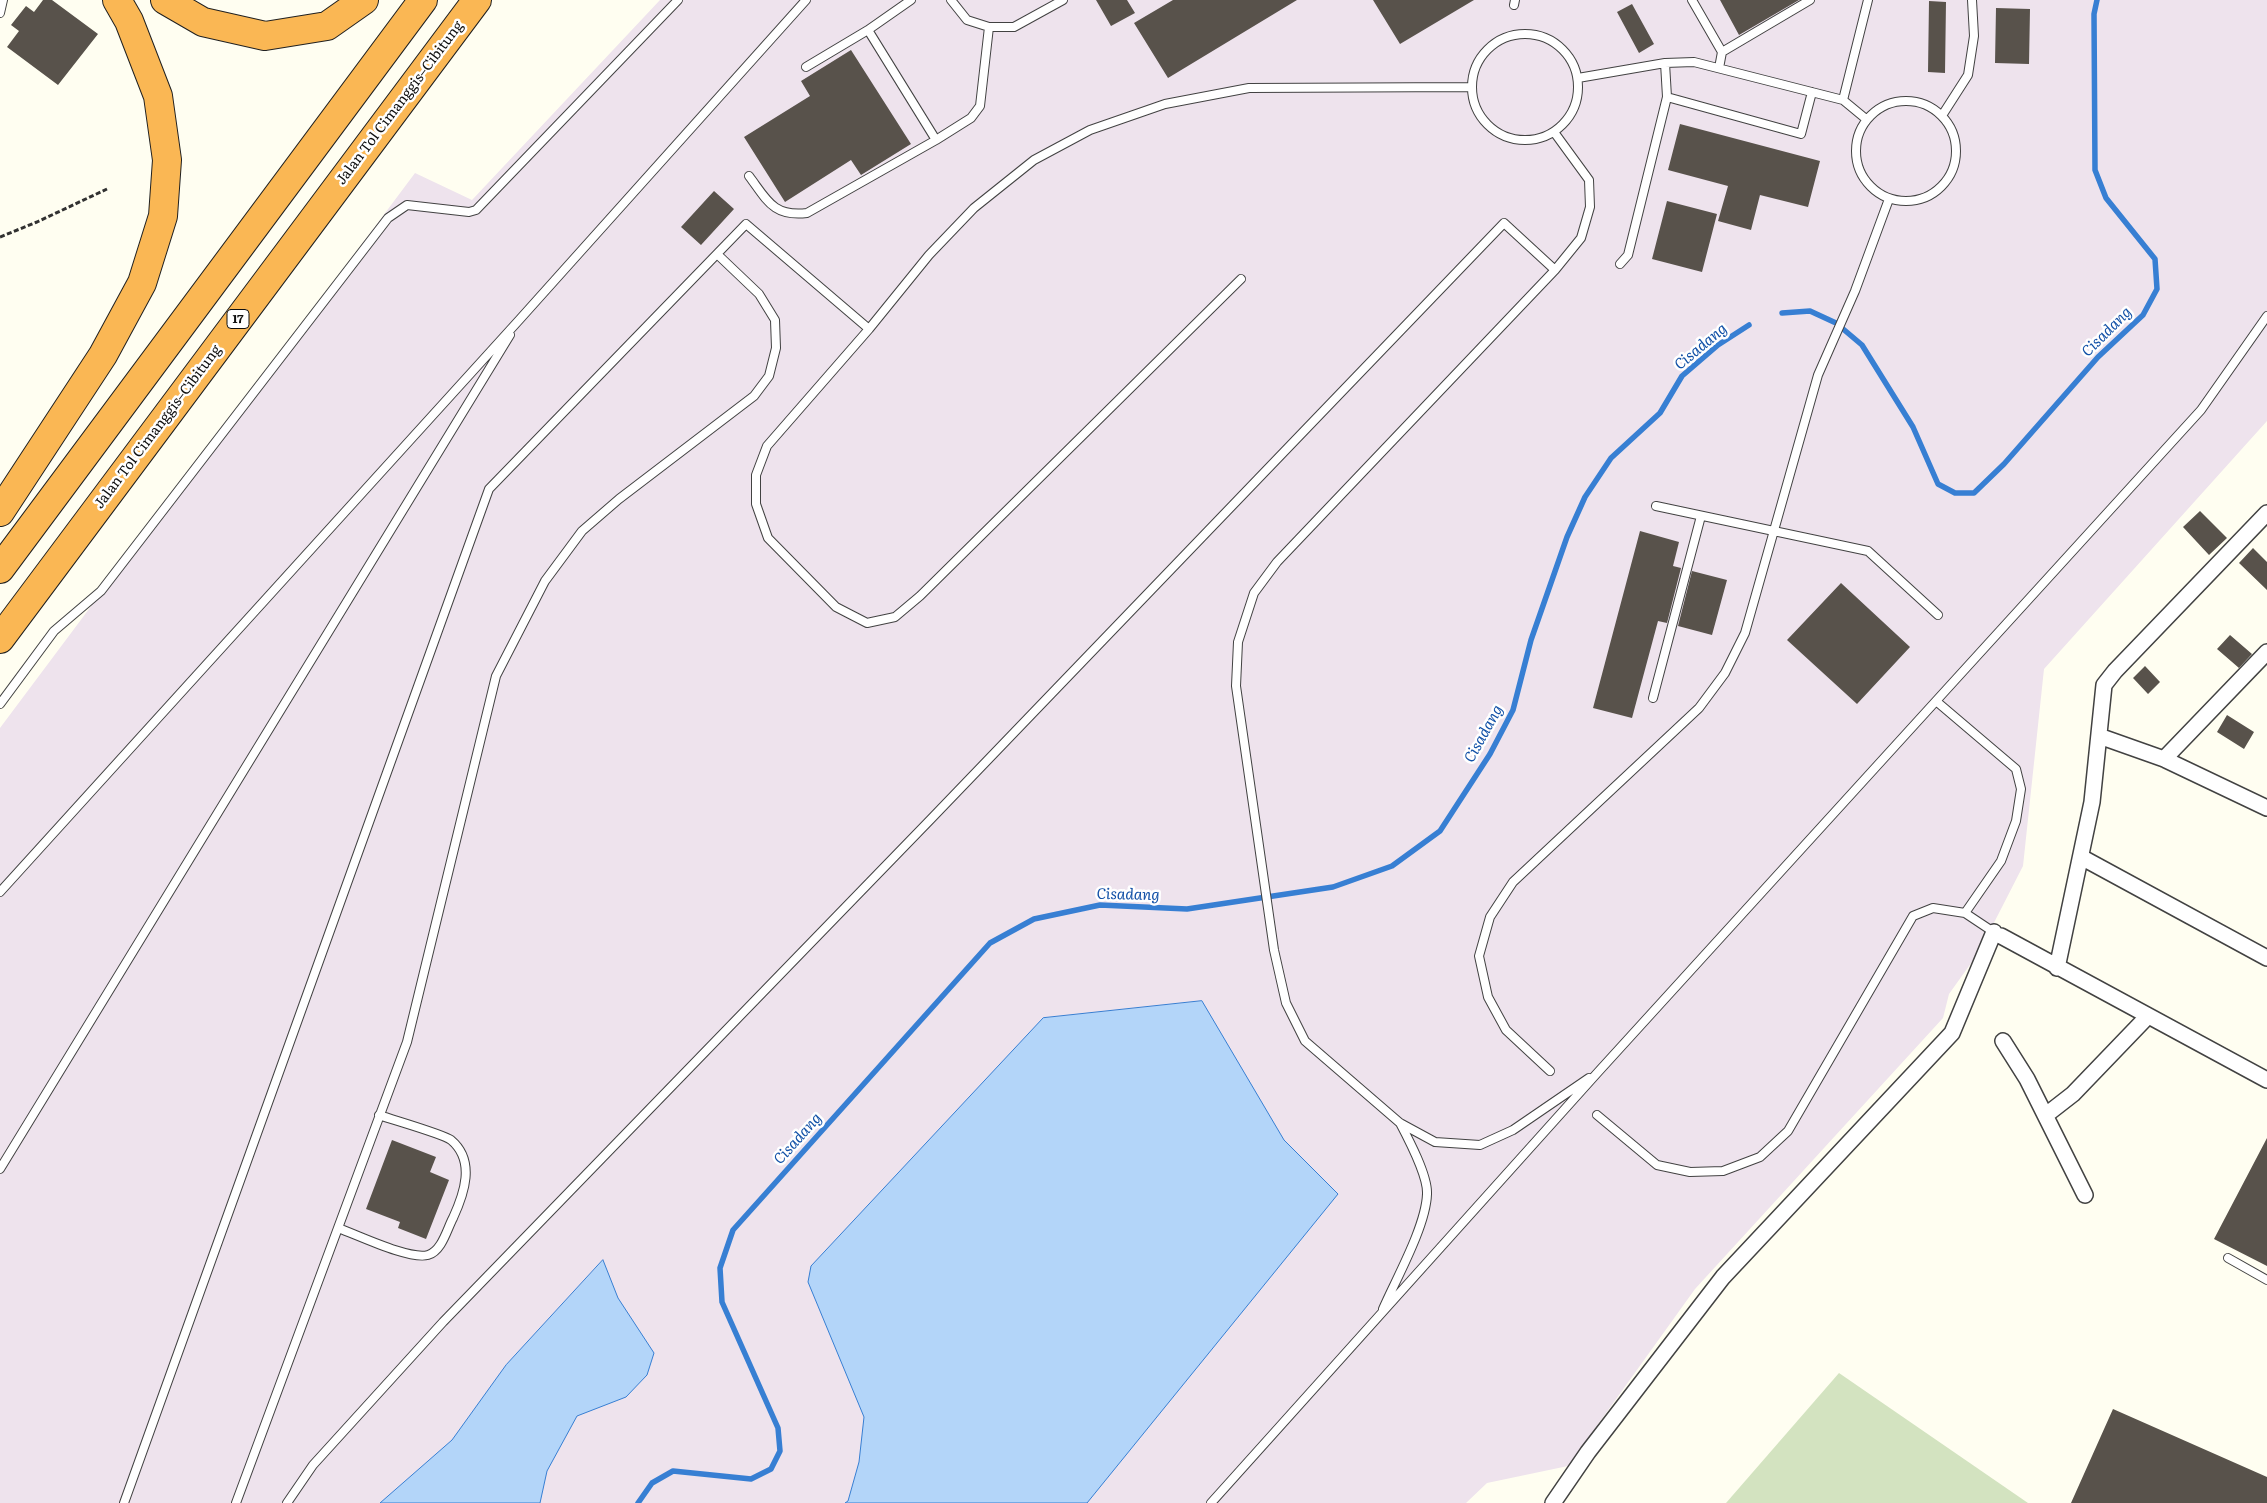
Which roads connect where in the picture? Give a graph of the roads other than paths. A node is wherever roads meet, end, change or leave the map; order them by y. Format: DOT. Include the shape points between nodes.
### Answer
graph roads {
  1 [pos="3,0"];
  2 [pos="117,0"];
  3 [pos="165,0"];
  4 [pos="364,0"];
  5 [pos="423,0"];
  6 [pos="477,0"];
  7 [pos="678,0"];
  8 [pos="806,0"];
  9 [pos="911,0"];
  10 [pos="951,0"];
  11 [pos="1063,0"];
  12 [pos="1692,0"];
  13 [pos="1810,0"];
  14 [pos="1868,0"];
  15 [pos="1972,0"];
  16 [pos="0,13"];
  17 [pos="989,27"];
  18 [pos="868,30"];
  19 [pos="1722,52"];
  20 [pos="1665,63"];
  21 [pos="806,67"];
  22 [pos="1719,68"];
  23 [pos="1578,78"];
  24 [pos="1471,86"];
  25 [pos="1812,92"];
  26 [pos="1667,97"];
  27 [pos="1843,100"];
  28 [pos="1942,114"];
  29 [pos="1866,119"];
  30 [pos="1554,132"];
  31 [pos="936,140"];
  32 [pos="749,176"];
  33 [pos="1890,199"];
  34 [pos="717,254"];
  35 [pos="1620,264"];
  36 [pos="1555,270"];
  37 [pos="1241,279"];
  38 [pos="2267,316"];
  39 [pos="520,319"];
  40 [pos="870,329"];
  41 [pos="1656,506"];
  42 [pos="0,512"];
  43 [pos="2267,513"];
  44 [pos="1700,516"];
  45 [pos="1772,532"];
  46 [pos="0,569"];
  47 [pos="1938,615"];
  48 [pos="0,639"];
  49 [pos="2267,652"];
  50 [pos="1652,698"];
  51 [pos="1936,700"];
  52 [pos="0,704"];
  53 [pos="2099,736"];
  54 [pos="2164,759"];
  55 [pos="2267,808"];
  56 [pos="2081,857"];
  57 [pos="0,892"];
  58 [pos="1965,913"];
  59 [pos="1998,934"];
  60 [pos="2264,951"];
  61 [pos="2057,968"];
  62 [pos="2148,1016"];
  63 [pos="2003,1041"];
  64 [pos="1550,1071"];
  65 [pos="1599,1071"];
  66 [pos="2267,1080"];
  67 [pos="1597,1114"];
  68 [pos="379,1115"];
  69 [pos="2046,1115"];
  70 [pos="1400,1123"];
  71 [pos="0,1169"];
  72 [pos="2085,1195"];
  73 [pos="338,1228"];
  74 [pos="2228,1258"];
  75 [pos="2267,1280"];
  76 [pos="1379,1317"];
  77 [pos="124,1503"];
  78 [pos="236,1503"];
  79 [pos="287,1503"];
  80 [pos="1211,1503"];
  81 [pos="1553,1503"];
  1 -- 16 [label="lane"];
  2 -- 42 [label="highway" via="158,96 167,160 163,216 142,283 103,355"];
  3 -- 4 [label="highway" via="204,22 265,36 327,26"];
  5 -- 46 [label="highway"];
  6 -- 48 [label="highway, Jalan Tol Cimanggis–Cibitung / 17"];
  7 -- 52 [label="lane" via="476,210 469,212 407,205 388,218 101,591 54,630"];
  8 -- 39 [label="lane"];
  9 -- 18 [label="lane"];
  10 -- 17 [label="lane" via="967,20"];
  11 -- 17 [label="lane" via="1014,27"];
  12 -- 19 [label="lane"];
  13 -- 19 [label="lane"];
  14 -- 27 [label="lane"];
  15 -- 28 [label="lane" via="1974,36 1968,75"];
  17 -- 31 [label="lane" via="980,106 971,118"];
  18 -- 21 [label="lane"];
  18 -- 31 [label="lane"];
  19 -- 22 [label="lane"];
  20 -- 22 [label="lane" via="1694,62"];
  20 -- 23 [label="lane"];
  20 -- 26 [label="lane"];
  22 -- 25 [label="lane"];
  23 -- 24 [label="lane" via="1567,54 1546,38 1520,34 1495,42 1477,61"];
  23 -- 30 [label="lane" via="1574,108"];
  24 -- 30 [label="lane" via="1479,115 1501,135 1528,141"];
  24 -- 40 [label="lane" via="1249,88 1165,104 1090,130 1034,160 974,208 929,255"];
  25 -- 26 [label="lane" via="1801,134"];
  25 -- 27 [label="lane"];
  26 -- 35 [label="lane" via="1628,256"];
  27 -- 29 [label="lane"];
  28 -- 29 [label="lane" via="1917,100 1889,103"];
  28 -- 33 [label="lane" via="1956,138 1956,165 1941,188 1925,197 1917,201"];
  29 -- 33 [label="lane" via="1856,141 1857,165 1870,186"];
  30 -- 36 [label="lane" via="1589,180 1590,207 1581,238"];
  31 -- 32 [label="lane" via="807,213 792,214 774,209"];
  33 -- 45 [label="lane" via="1818,375"];
  34 -- 40 [label="lane" via="746,224"];
  34 -- 68 [label="lane" via="759,294 775,320 776,348 769,376 754,396 619,499 582,532 545,581 517,632 496,676 407,1042"];
  34 -- 77 [label="lane" via="489,489"];
  36 -- 70 [label="lane" via="1277,562 1254,594 1238,642 1236,686 1260,863 1286,1003 1306,1041"];
  36 -- 79 [label="lane" via="1504,223 442,1322 313,1465"];
  37 -- 40 [label="lane" via="920,596 895,617 867,623 836,607 768,538 756,504 756,475 767,446"];
  38 -- 51 [label="lane" via="2201,410"];
  39 -- 57 [label="lane"];
  39 -- 71 [label="lane"];
  41 -- 44 [label="lane"];
  43 -- 53 [label="street" via="2104,685"];
  44 -- 45 [label="lane"];
  44 -- 50 [label="lane"];
  45 -- 47 [label="lane" via="1868,551"];
  45 -- 64 [label="lane" via="1746,633 1725,673 1700,708 1513,882 1490,917 1479,956 1488,997 1506,1030"];
  49 -- 54 [label="street"];
  51 -- 58 [label="lane" via="2016,769 2021,789 2016,821 2001,861"];
  51 -- 65 [label="lane"];
  53 -- 54 [label="street"];
  53 -- 56 [label="street" via="2096,777"];
  54 -- 55 [label="street"];
  56 -- 60 [label="street"];
  56 -- 61 [label="street"];
  58 -- 59 [label="lane"];
  58 -- 67 [label="lane" via="1933,908 1913,916 1788,1131 1760,1157 1723,1171 1690,1172 1657,1165"];
  59 -- 61 [label="street"];
  59 -- 81 [label="street" via="1952,1033 1723,1277 1588,1452"];
  61 -- 62 [label="street"];
  62 -- 66 [label="street"];
  62 -- 69 [label="street" via="2073,1094"];
  63 -- 69 [label="street"];
  65 -- 70 [label="lane" via="1513,1130 1480,1145 1436,1142"];
  65 -- 76 [label="lane"];
  68 -- 73 [label="lane"];
  68 -- 73 [label="lane" via="451,1140 464,1158 467,1178 460,1204 439,1246 429,1254 412,1256"];
  69 -- 72 [label="street"];
  70 -- 76 [label="lane" via="1418,1159 1428,1194 1420,1226"];
  73 -- 78 [label="lane"];
  74 -- 75 [label="lane"];
  76 -- 80 [label="lane"];
}
